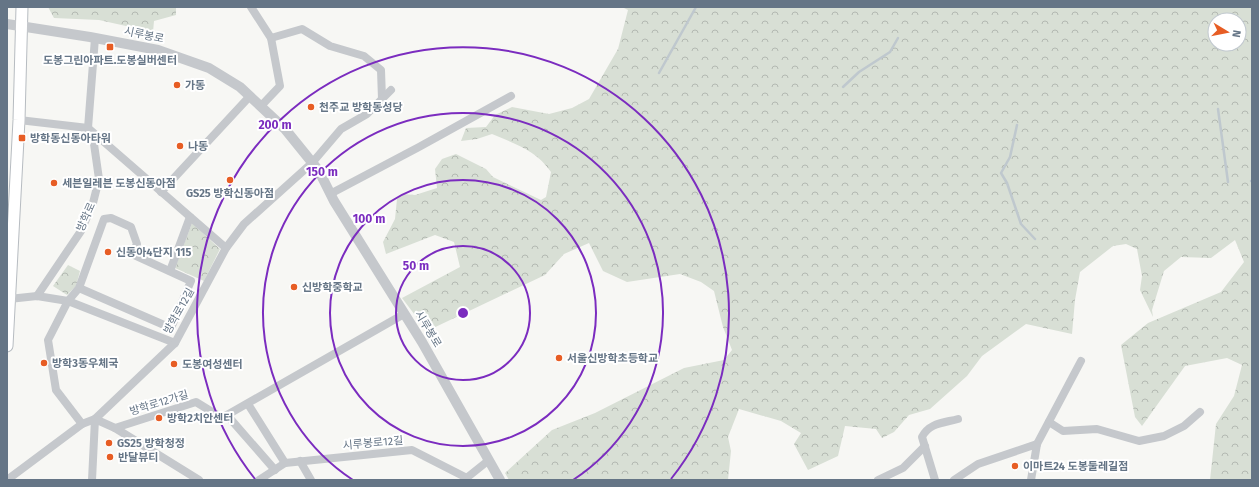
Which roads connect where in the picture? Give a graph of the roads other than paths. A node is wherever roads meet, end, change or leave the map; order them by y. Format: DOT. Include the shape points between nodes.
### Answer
graph roads {
  1 [pos="22,7"];
  2 [pos="251,7"];
  3 [pos="7,24"];
  4 [pos="22,25"];
  5 [pos="95,38"];
  6 [pos="272,38"];
  7 [pos="391,90"];
  8 [pos="250,96"];
  9 [pos="511,96"];
  10 [pos="382,99"];
  11 [pos="261,106"];
  12 [pos="19,120"];
  13 [pos="88,128"];
  14 [pos="312,163"];
  15 [pos="161,192"];
  16 [pos="330,194"];
  17 [pos="190,217"];
  18 [pos="226,248"];
  19 [pos="170,271"];
  20 [pos="79,288"];
  21 [pos="37,296"];
  22 [pos="9,299"];
  23 [pos="68,301"];
  24 [pos="404,314"];
  25 [pos="175,343"];
  26 [pos="7,346"];
  27 [pos="1081,361"];
  28 [pos="248,404"];
  29 [pos="1200,412"];
  30 [pos="227,415"];
  31 [pos="94,419"];
  32 [pos="958,419"];
  33 [pos="1048,422"];
  34 [pos="82,424"];
  35 [pos="115,428"];
  36 [pos="1037,444"];
  37 [pos="925,446"];
  38 [pos="489,460"];
  39 [pos="300,461"];
  40 [pos="284,463"];
  41 [pos="275,470"];
  42 [pos="465,479"];
  43 [pos="7,480"];
  44 [pos="92,480"];
  45 [pos="199,480"];
  46 [pos="259,480"];
  47 [pos="311,480"];
  48 [pos="500,480"];
  49 [pos="878,480"];
  50 [pos="935,480"];
  51 [pos="954,480"];
  52 [pos="1031,480"];
  1 -- 4 [label="main road"];
  2 -- 6 [label="street"];
  3 -- 4 [label="street, 시루봉로"];
  4 -- 5 [label="street, 시루봉로"];
  4 -- 12 [label="main road"];
  5 -- 8 [label="street, 시루봉로" via="158,50 209,68"];
  5 -- 13 [label="street, 방학로"];
  6 -- 10 [label="street" via="302,29 330,46 364,56 381,70"];
  6 -- 11 [label="street" via="280,86"];
  7 -- 10 [label="street"];
  8 -- 11 [label="street, 시루봉로"];
  8 -- 15 [label="street"];
  9 -- 16 [label="street"];
  10 -- 14 [label="street" via="367,114 341,129"];
  11 -- 14 [label="street, 시루봉로"];
  12 -- 13 [label="street"];
  12 -- 22 [label="main road"];
  13 -- 15 [label="street"];
  13 -- 21 [label="street, 방학로" via="94,144 99,179 93,203 81,231"];
  14 -- 16 [label="street, 시루봉로"];
  14 -- 18 [label="street, 방학로12길" via="244,224"];
  15 -- 17 [label="street"];
  16 -- 24 [label="street, 시루봉로"];
  17 -- 18 [label="street"];
  17 -- 19 [label="street"];
  18 -- 25 [label="street, 방학로12길"];
  19 -- 20 [label="street" via="132,254 137,244 131,227 111,218 104,220"];
  19 -- 20 [label="street" via="191,281 170,328"];
  20 -- 23 [label="street"];
  21 -- 22 [label="street"];
  21 -- 23 [label="street"];
  22 -- 26 [label="main road"];
  23 -- 25 [label="street"];
  23 -- 34 [label="street" via="48,340 56,390"];
  24 -- 28 [label="street"];
  24 -- 38 [label="street, 시루봉로"];
  25 -- 31 [label="street, 방학로12길"];
  27 -- 33 [label="street"];
  28 -- 30 [label="street"];
  28 -- 40 [label="street"];
  29 -- 33 [label="street" via="1184,426 1164,436 1139,441 1097,429 1063,431"];
  30 -- 35 [label="street, 방학로12가길" via="222,418 196,402"];
  30 -- 41 [label="street"];
  31 -- 34 [label="street, 방학로12길"];
  31 -- 35 [label="street"];
  31 -- 44 [label="street"];
  32 -- 37 [label="street" via="931,426 926,430 922,437"];
  33 -- 36 [label="street"];
  34 -- 43 [label="street, 방학로12길"];
  35 -- 45 [label="street"];
  36 -- 51 [label="street" via="978,464"];
  36 -- 52 [label="street"];
  37 -- 49 [label="street" via="903,468"];
  37 -- 50 [label="street"];
  38 -- 42 [label="street, 시루봉로12길"];
  38 -- 48 [label="street, 시루봉로"];
  39 -- 40 [label="street, 시루봉로12길"];
  39 -- 42 [label="street, 시루봉로12길" via="412,450"];
  39 -- 47 [label="street"];
  40 -- 41 [label="street"];
  41 -- 46 [label="street"];
}
